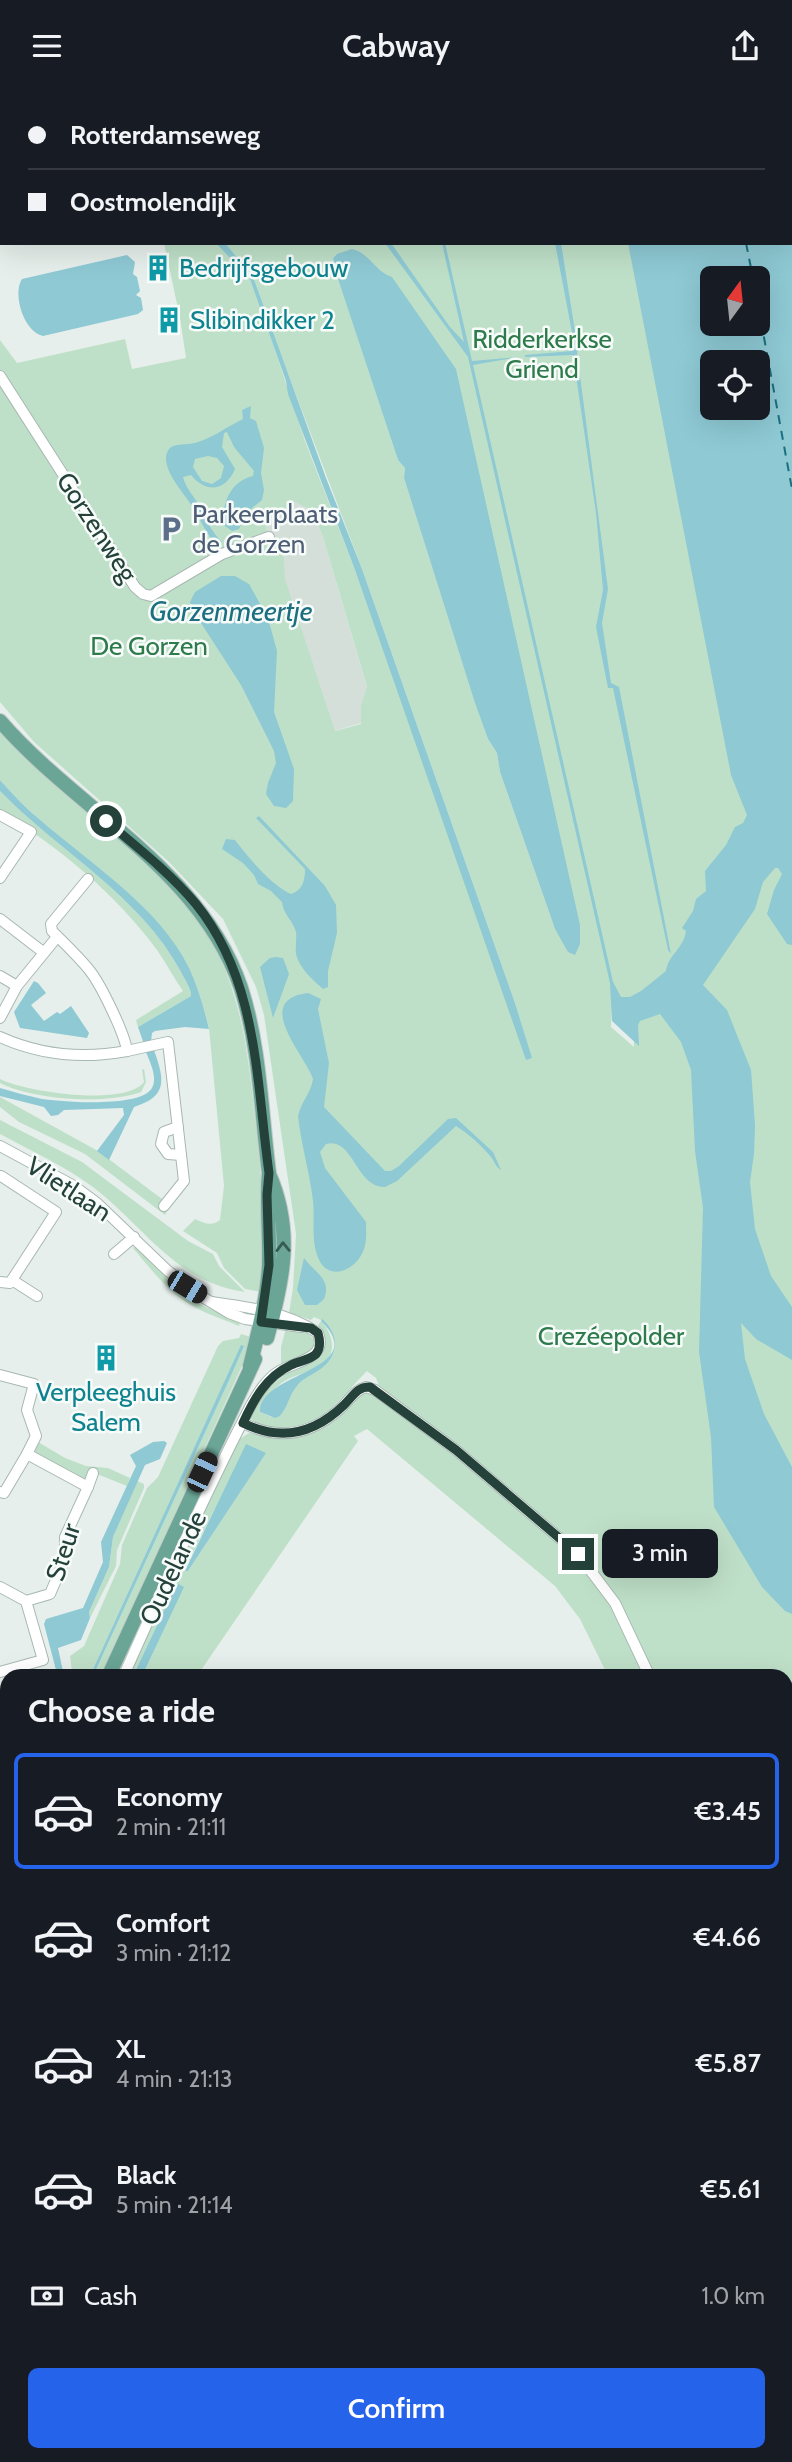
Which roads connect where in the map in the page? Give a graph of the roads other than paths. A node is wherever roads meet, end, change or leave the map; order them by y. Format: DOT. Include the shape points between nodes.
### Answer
graph roads {
  1 [pos="0,376"];
  2 [pos="268,537"];
  3 [pos="0,721"];
  4 [pos="0,815"];
  5 [pos="0,878"];
  6 [pos="88,879"];
  7 [pos="0,919"];
  8 [pos="57,937"];
  9 [pos="43,953"];
  10 [pos="0,976"];
  11 [pos="17,986"];
  12 [pos="0,1018"];
  13 [pos="0,1037"];
  14 [pos="131,1050"];
  15 [pos="178,1127"];
  16 [pos="0,1146"];
  17 [pos="181,1155"];
  18 [pos="1,1176"];
  19 [pos="163,1206"];
  20 [pos="134,1237"];
  21 [pos="114,1254"];
  22 [pos="6,1281"];
  23 [pos="37,1296"];
  24 [pos="267,1317"];
  25 [pos="311,1328"];
  26 [pos="0,1375"];
  27 [pos="243,1423"];
  28 [pos="27,1454"];
  29 [pos="93,1473"];
  30 [pos="88,1487"];
  31 [pos="0,1492"];
  32 [pos="0,1587"];
  33 [pos="26,1601"];
  34 [pos="11,1669"];
  35 [pos="112,1669"];
  36 [pos="127,1669"];
  37 [pos="646,1669"];
  1 -- 2 [label="street, Gorzenweg" via="143,594 151,596 222,554"];
  3 -- 24 [label="main road" via="46,769 184,890 210,925 234,971 254,1044 269,1173"];
  4 -- 5 [label="street" via="31,832"];
  6 -- 8 [label="street" via="51,923"];
  7 -- 9 [label="street"];
  8 -- 9 [label="street"];
  8 -- 14 [label="street" via="91,971"];
  9 -- 11 [label="street"];
  10 -- 11 [label="street"];
  11 -- 12 [label="street"];
  13 -- 14 [label="street" via="58,1054"];
  14 -- 15 [label="street" via="168,1042"];
  15 -- 17 [label="street"];
  15 -- 17 [label="street" via="164,1132 161,1144 168,1154"];
  16 -- 20 [label="street, Vlietlaan" via="75,1186"];
  17 -- 19 [label="street" via="184,1181"];
  18 -- 22 [label="street" via="56,1212"];
  20 -- 21 [label="street, Vlietlaan"];
  20 -- 24 [label="street, Vlietlaan" via="187,1287 212,1302 249,1306"];
  22 -- 23 [label="street"];
  24 -- 25 [label="street, Vlietlaan"];
  24 -- 35 [label="main road" via="265,1342"];
  25 -- 27 [label="street, Oudelande" via="320,1337 318,1352 271,1378"];
  26 -- 28 [label="street" via="34,1384 27,1410 36,1436"];
  27 -- 36 [label="street, Oudelande"];
  27 -- 37 [label="street" via="270,1434 298,1432 333,1415 358,1389 375,1390 456,1450 578,1554 615,1603"];
  28 -- 30 [label="street"];
  28 -- 31 [label="street" via="4,1493"];
  29 -- 30 [label="street, Steur"];
  30 -- 33 [label="street, Steur" via="65,1537 65,1559 50,1594"];
  32 -- 33 [label="street, Steur"];
  33 -- 34 [label="street, Steur" via="43,1660"];
}
